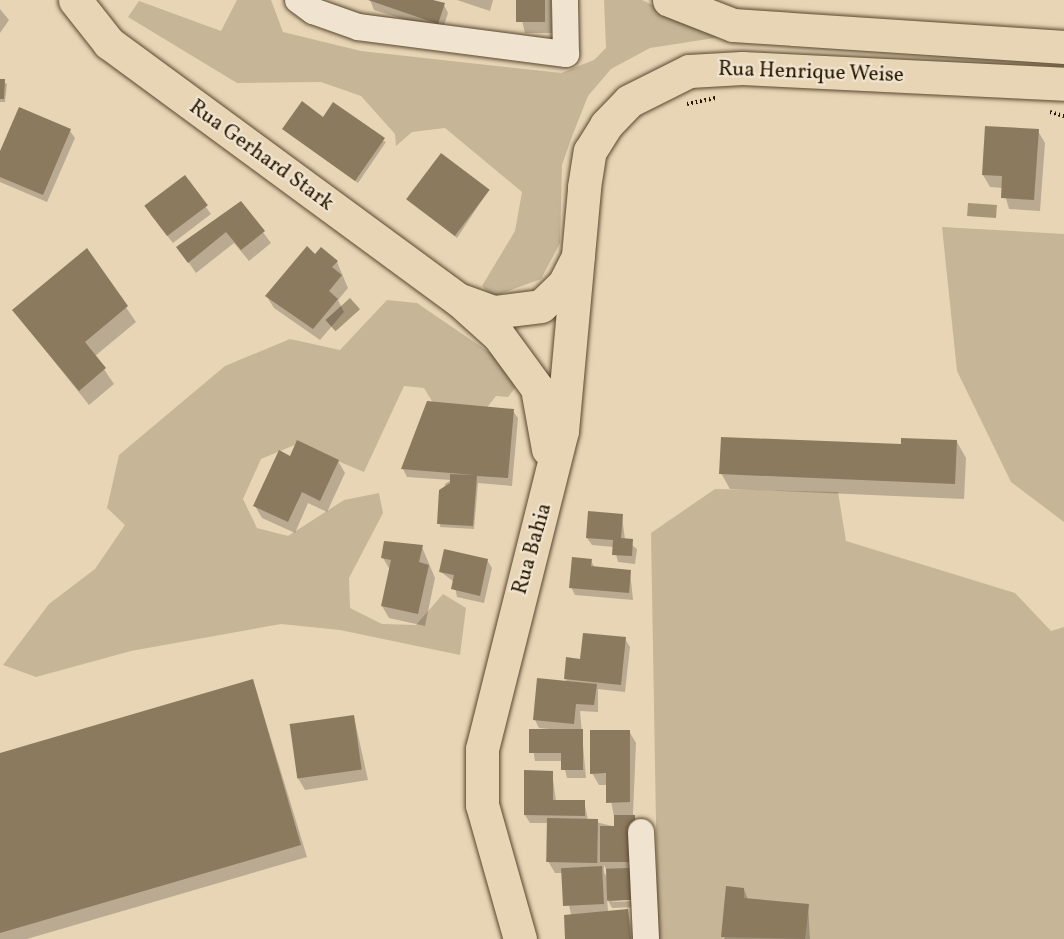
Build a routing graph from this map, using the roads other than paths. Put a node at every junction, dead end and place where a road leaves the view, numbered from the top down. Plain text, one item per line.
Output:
1 (75, 0) edge
2 (298, 0) edge
3 (565, 0) edge
4 (669, 0) edge
5 (1064, 47) edge
6 (1064, 84) edge
7 (590, 151) joint
8 (580, 253) junction
9 (458, 299) junction
10 (550, 487) junction
11 (641, 832) dead end
12 (520, 939) edge
13 (646, 939) edge

1 - 9 main road, Rua Gerhard Stark
2 - 3 street
4 - 5 main road, Rua Henrique Weise
6 - 7 main road, Rua Henrique Weise
7 - 8 main road, Rua Bahia
8 - 9 main road, Rua Gerhard Stark
8 - 10 main road, Rua Bahia
9 - 10 main road, Rua Gerhard Stark
10 - 12 main road, Rua Bahia
11 - 13 street

